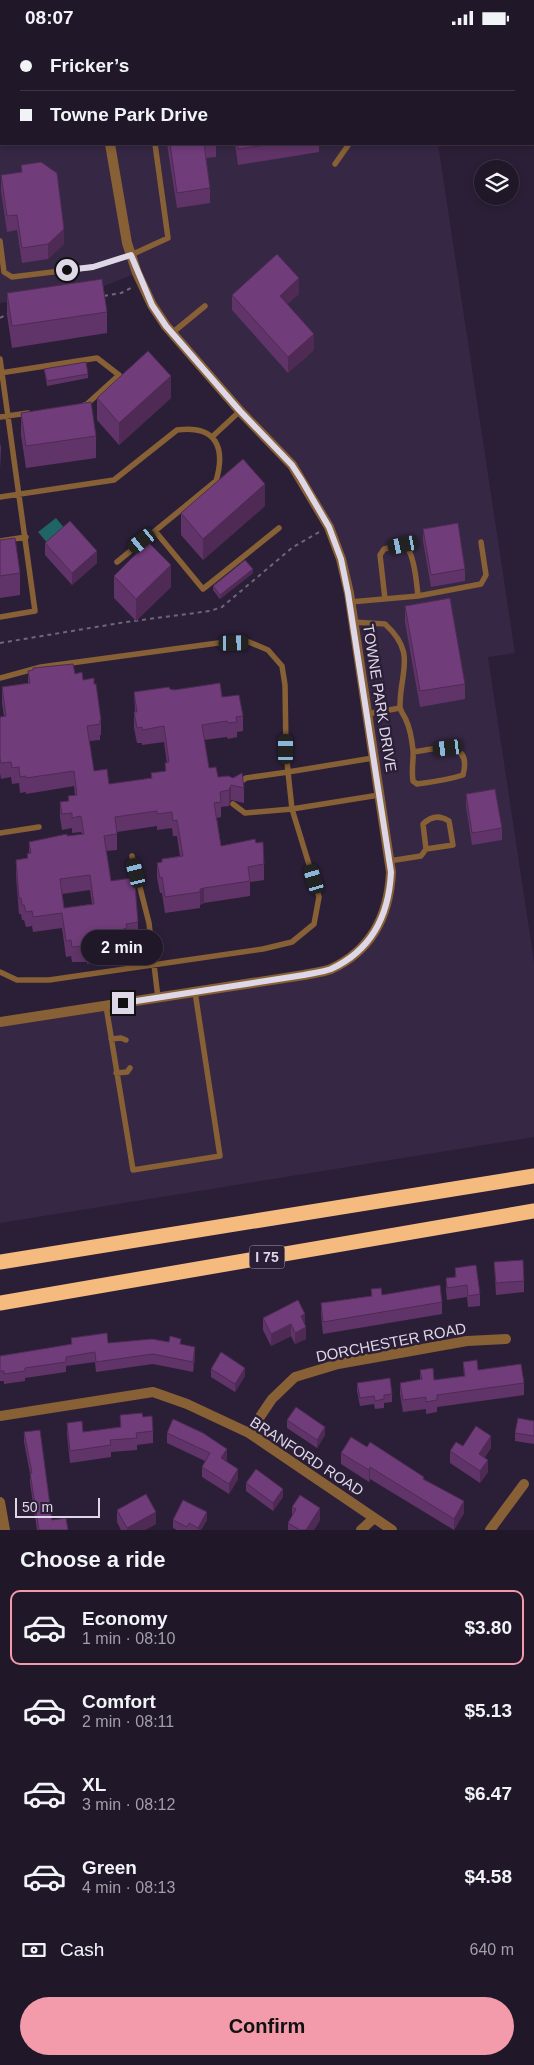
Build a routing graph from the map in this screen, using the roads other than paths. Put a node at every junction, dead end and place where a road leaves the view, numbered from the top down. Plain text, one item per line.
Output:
1 (110, 145) edge
2 (155, 145) edge
3 (348, 145) edge
4 (336, 164) dead end
5 (0, 241) edge
6 (131, 255) junction
7 (205, 306) dead end
8 (172, 333) junction
9 (0, 359) edge
10 (1, 373) edge
11 (78, 406) edge
12 (38, 411) edge
13 (240, 411) junction
14 (8, 416) junction
15 (0, 417) edge
16 (212, 437) junction
17 (20, 494) junction
18 (0, 497) edge
19 (279, 528) dead end
20 (155, 531) junction
21 (26, 537) junction
22 (0, 541) edge
23 (481, 542) dead end
24 (117, 562) dead end
25 (418, 596) junction
26 (385, 599) junction
27 (350, 602) junction
28 (0, 617) edge
29 (353, 622) junction
30 (0, 678) edge
31 (400, 708) junction
32 (367, 714) junction
33 (413, 752) junction
34 (374, 758) junction
35 (288, 772) junction
36 (232, 789) edge
37 (379, 795) junction
38 (233, 804) dead end
39 (292, 809) junction
40 (39, 827) dead end
41 (0, 833) edge
42 (426, 849) junction
43 (132, 856) dead end
44 (389, 861) junction
45 (153, 965) junction
46 (0, 972) edge
47 (195, 992) junction
48 (158, 998) junction
49 (106, 1006) junction
50 (0, 1022) edge
51 (111, 1039) junction
52 (126, 1041) dead end
53 (130, 1068) dead end
54 (116, 1073) junction
55 (534, 1175) edge
56 (534, 1211) edge
57 (0, 1262) edge
58 (0, 1303) edge
59 (506, 1339) dead end
60 (0, 1416) edge
61 (249, 1433) junction
62 (524, 1484) dead end
63 (0, 1502) edge
64 (374, 1519) junction
65 (5, 1530) edge
66 (361, 1530) edge
67 (392, 1530) edge
68 (490, 1530) edge

1 - 6 street, TOWNE PARK DRIVE
2 - 6 lane
3 - 4 lane
5 - 6 lane
6 - 8 street, TOWNE PARK DRIVE
7 - 8 lane
8 - 13 street, TOWNE PARK DRIVE
9 - 10 lane
10 - 11 lane
10 - 14 lane
12 - 14 lane
13 - 16 lane
13 - 27 street, TOWNE PARK DRIVE
14 - 15 lane
14 - 17 lane
16 - 17 lane
16 - 20 lane
17 - 18 lane
17 - 21 lane
19 - 20 lane
20 - 24 lane
21 - 22 lane
21 - 28 lane
23 - 25 lane
25 - 26 lane
25 - 26 lane
26 - 27 lane
27 - 29 street, TOWNE PARK DRIVE
29 - 31 lane
29 - 32 street, TOWNE PARK DRIVE
30 - 35 lane
31 - 32 lane
31 - 33 lane
32 - 34 street, TOWNE PARK DRIVE
33 - 33 lane
34 - 35 lane
34 - 37 street, TOWNE PARK DRIVE
35 - 36 lane
35 - 39 lane
37 - 39 lane
37 - 44 street, TOWNE PARK DRIVE
38 - 39 lane
39 - 45 lane
40 - 41 lane
42 - 42 lane
42 - 44 lane
43 - 45 lane
44 - 47 street, TOWNE PARK DRIVE
45 - 46 lane
45 - 48 lane
47 - 48 street, TOWNE PARK DRIVE
47 - 54 lane
48 - 49 street, TOWNE PARK DRIVE
49 - 50 street, TOWNE PARK DRIVE
49 - 51 lane
51 - 52 lane
51 - 54 lane
53 - 54 lane
55 - 57 highway
56 - 58 highway, I 75
59 - 61 street, DORCHESTER ROAD
60 - 61 street, BRANFORD ROAD
61 - 64 street, BRANFORD ROAD
62 - 68 street
63 - 65 street
64 - 66 street
64 - 67 street, BRANFORD ROAD

